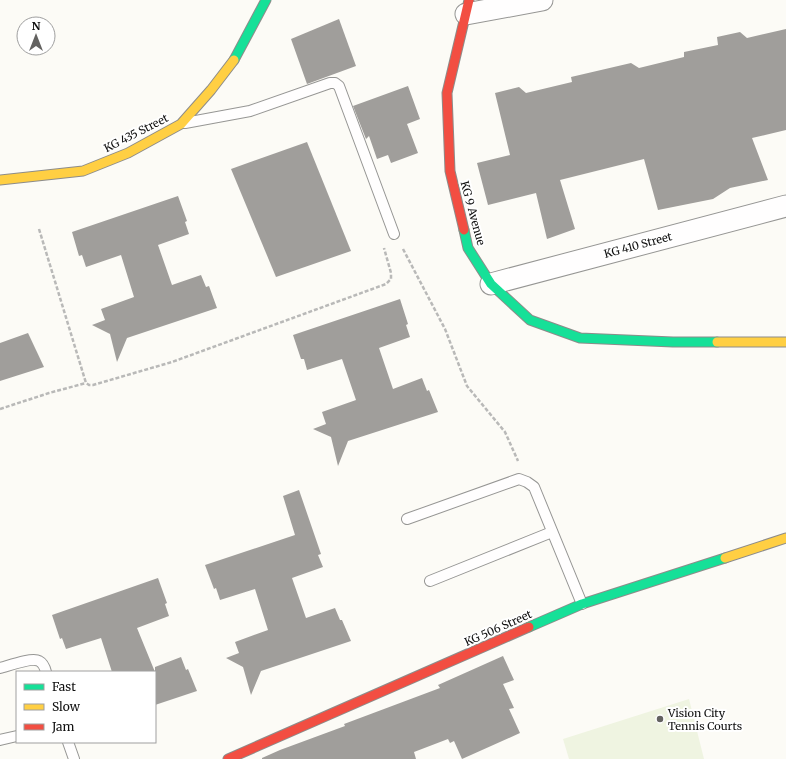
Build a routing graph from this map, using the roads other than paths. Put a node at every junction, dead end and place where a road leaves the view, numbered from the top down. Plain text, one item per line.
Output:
1 (266, 0) edge
2 (542, 0) edge
3 (468, 7) edge
4 (181, 124) junction
5 (0, 180) edge
6 (786, 206) edge
7 (396, 238) road end
8 (491, 284) junction
9 (786, 342) edge
10 (407, 519) dead end
11 (552, 532) junction
12 (786, 538) edge
13 (430, 581) dead end
14 (582, 604) junction
15 (0, 668) edge
16 (46, 671) edge
17 (16, 736) edge
18 (0, 740) edge
19 (68, 743) edge
20 (74, 759) edge
21 (228, 759) edge

1 - 4 main road, KG 435 Street
2 - 3 street
3 - 8 main road, KG 9 Avenue
4 - 5 main road, KG 435 Street
4 - 7 lane
6 - 8 street, KG 410 Street
8 - 9 main road, KG 9 Avenue
10 - 11 lane
11 - 13 lane
11 - 14 lane
12 - 14 main road, KG 506 Street
14 - 21 main road, KG 506 Street
15 - 16 lane
17 - 18 lane
19 - 20 lane

